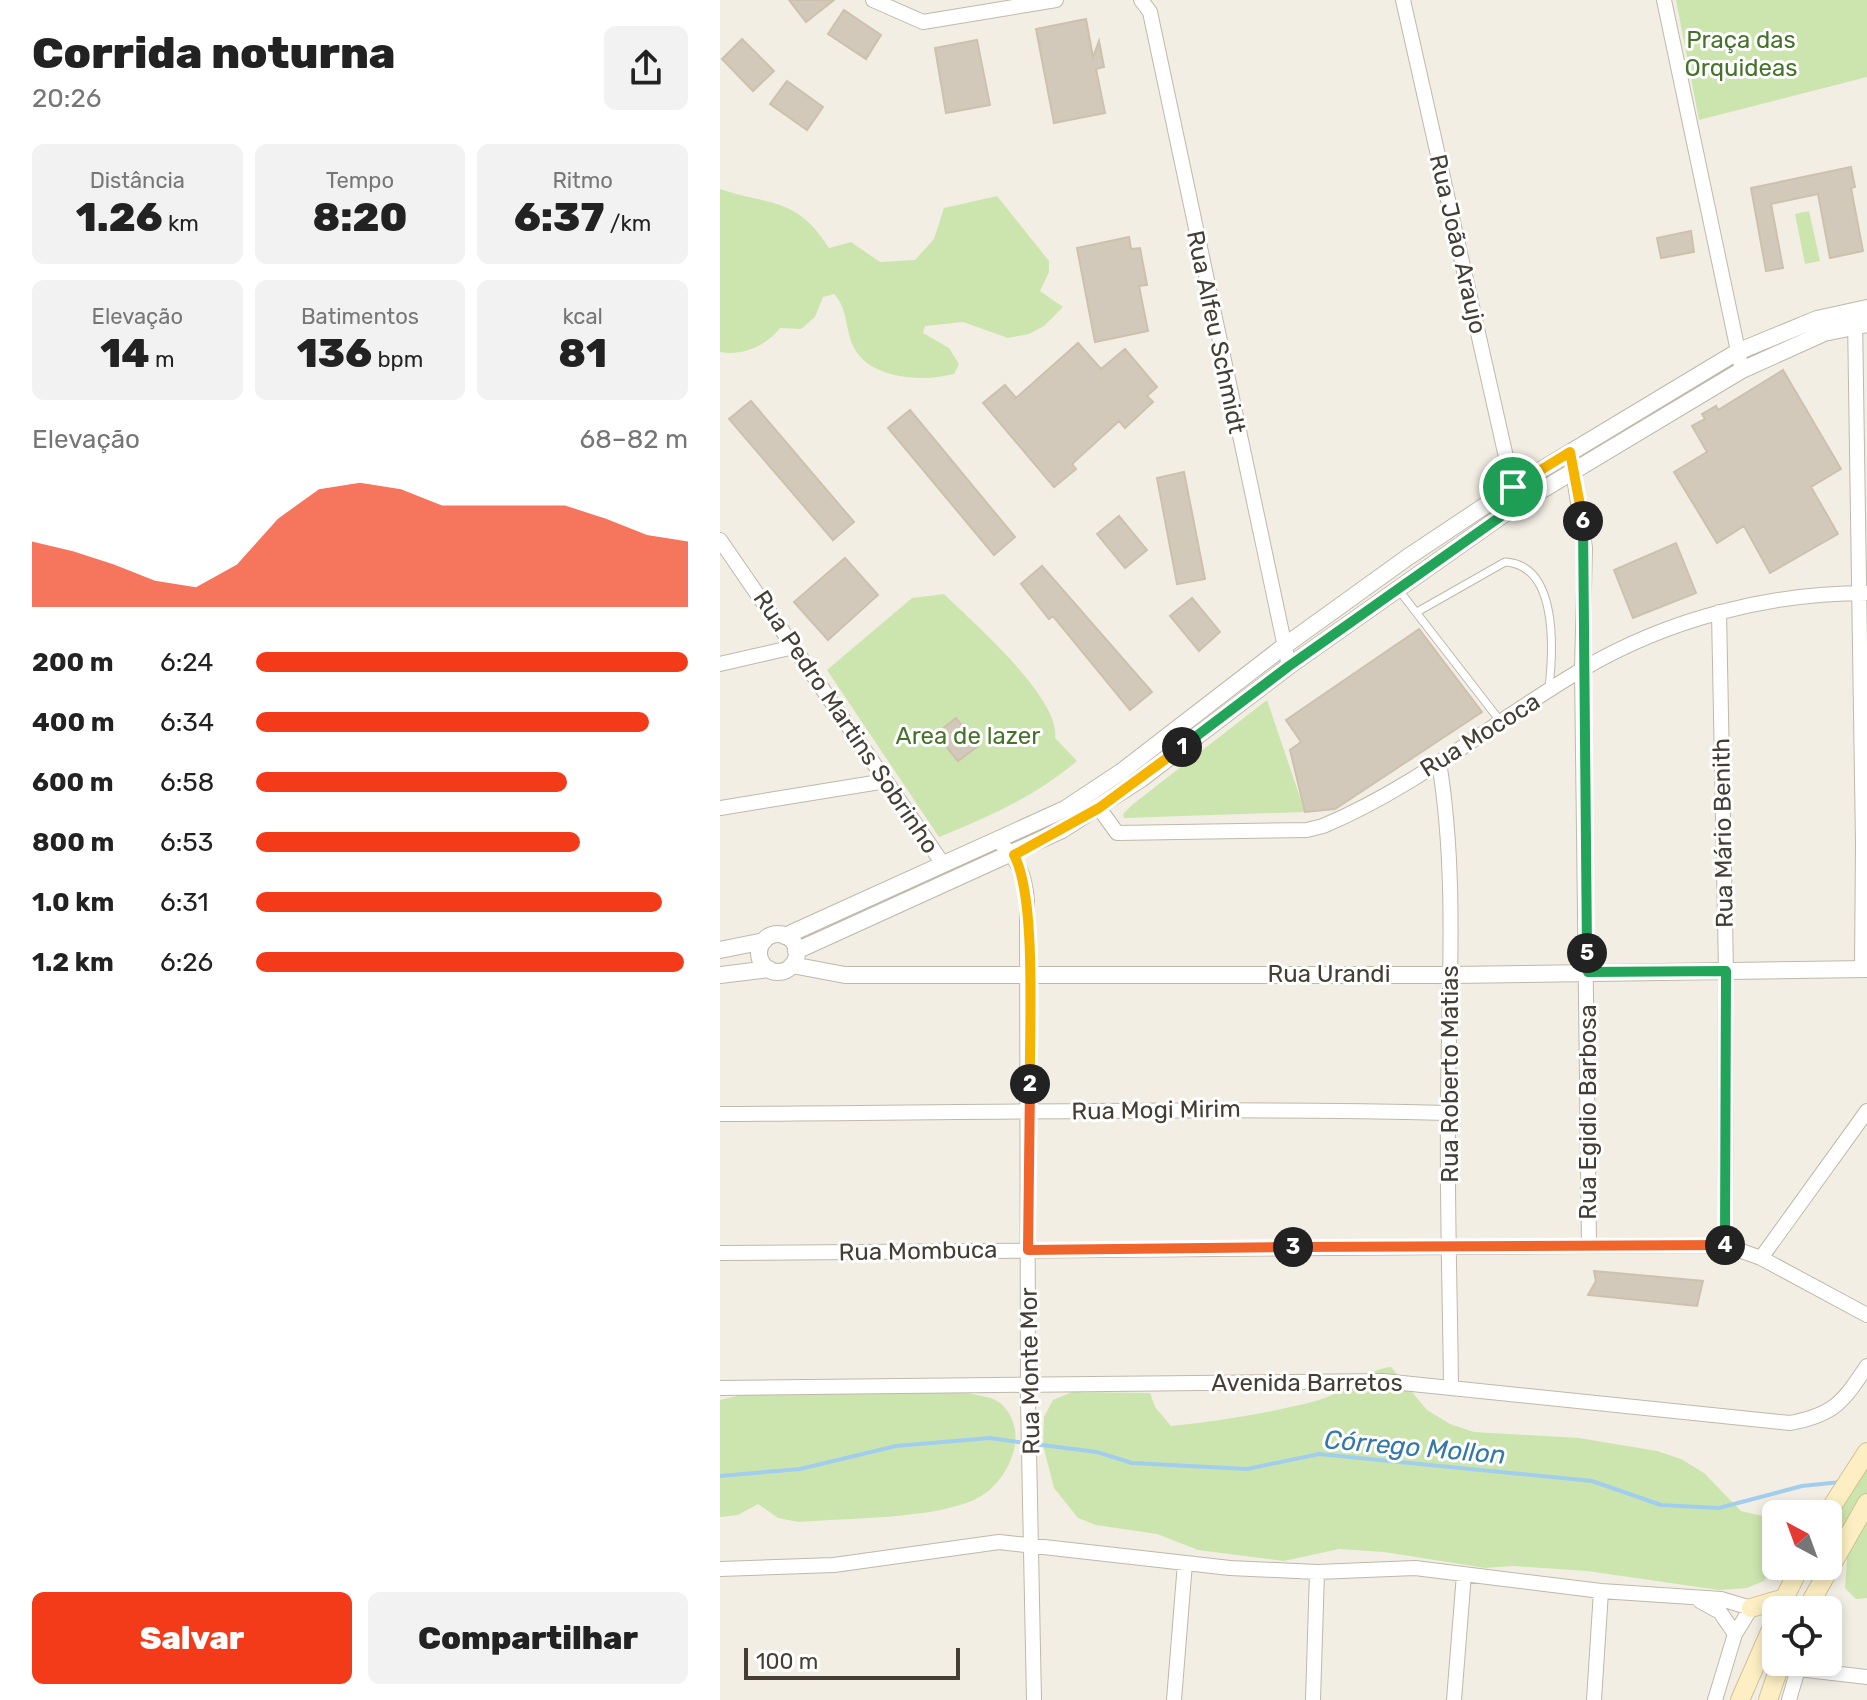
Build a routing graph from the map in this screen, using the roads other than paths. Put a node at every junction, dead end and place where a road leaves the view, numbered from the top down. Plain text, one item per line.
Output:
1 (873, 0) edge
2 (1056, 0) edge
3 (1141, 0) edge
4 (1403, 0) edge
5 (1664, 0) edge
6 (1861, 317) edge
7 (1737, 352) junction
8 (1742, 370) junction
9 (1570, 452) junction
10 (1863, 461) edge
11 (1573, 470) junction
12 (1513, 487) junction
13 (1517, 505) junction
14 (720, 540) edge
15 (1398, 589) junction
16 (1864, 593) edge
17 (1417, 612) junction
18 (1719, 612) junction
19 (794, 647) junction
20 (1283, 647) junction
21 (720, 664) edge
22 (1289, 666) junction
23 (1582, 669) junction
24 (1548, 692) junction
25 (1501, 722) junction
26 (1439, 762) junction
27 (886, 781) junction
28 (720, 808) edge
29 (1099, 808) junction
30 (998, 841) junction
31 (1865, 843) edge
32 (1014, 855) junction
33 (943, 864) junction
34 (785, 936) junction
35 (764, 941) junction
36 (720, 950) edge
37 (794, 958) junction
38 (1864, 968) edge
39 (769, 969) junction
40 (1726, 971) junction
41 (1588, 972) junction
42 (1028, 973) junction
43 (720, 975) edge
44 (1451, 975) junction
45 (1867, 1111) edge
46 (1030, 1112) junction
47 (1448, 1113) junction
48 (720, 1114) edge
49 (1450, 1245) junction
50 (1589, 1245) junction
51 (1725, 1245) junction
52 (1028, 1250) junction
53 (720, 1253) edge
54 (1761, 1258) junction
55 (1867, 1315) edge
56 (1867, 1366) edge
57 (1030, 1384) junction
58 (1451, 1386) junction
59 (720, 1388) edge
60 (1867, 1452) edge
61 (1836, 1500) edge
62 (1867, 1503) edge
63 (1034, 1546) junction
64 (1185, 1563) junction
65 (720, 1569) edge
66 (1317, 1572) junction
67 (1464, 1574) junction
68 (1601, 1591) junction
69 (1813, 1596) edge
70 (1692, 1597) junction
71 (1762, 1607) edge
72 (1751, 1608) junction
73 (1735, 1634) junction
74 (1762, 1650) edge
75 (1842, 1673) edge
76 (1783, 1676) edge
77 (1790, 1676) edge
78 (1867, 1677) edge
79 (1034, 1700) edge
80 (1174, 1700) edge
81 (1313, 1700) edge
82 (1454, 1700) edge
83 (1594, 1700) edge
84 (1715, 1700) edge
85 (1740, 1700) edge
86 (1768, 1700) edge
87 (1789, 1700) edge

1 - 2 street
3 - 20 street, Rua Alfeu Schmidt
4 - 12 street, Rua João Araujo
5 - 7 street
6 - 7 street
6 - 8 street
6 - 10 street
7 - 8 street
7 - 9 street
8 - 11 street
9 - 11 street, Rua Egidio Barbosa
9 - 12 street
10 - 16 street
11 - 13 street
11 - 23 street, Rua Egidio Barbosa
12 - 13 street, Rua João Araujo
12 - 20 street
13 - 15 street
14 - 19 street, Rua Pedro Martins Sobrinho
15 - 17 lane
15 - 22 street
16 - 18 street, Rua Mococa
16 - 31 street
17 - 24 lane
17 - 25 lane
18 - 23 street, Rua Mococa
18 - 40 street, Rua Mário Benith
19 - 21 street
19 - 27 street, Rua Pedro Martins Sobrinho
20 - 22 street, Rua Alfeu Schmidt
20 - 30 street
22 - 29 street
23 - 24 street, Rua Mococa
23 - 41 street, Rua Egidio Barbosa
24 - 25 street, Rua Mococa
25 - 26 street, Rua Mococa
26 - 29 street, Rua Mococa
26 - 44 street, Rua Roberto Matias
27 - 28 street
27 - 33 street, Rua Pedro Martins Sobrinho
29 - 32 street
30 - 32 street
30 - 33 street
31 - 38 street
32 - 37 street
32 - 42 street, Rua Monte Mor
33 - 34 street
34 - 35 street
34 - 37 street
35 - 36 street
35 - 39 street
37 - 39 street
37 - 42 street, Rua Urandi
38 - 40 street, Rua Urandi
39 - 43 street
40 - 41 street, Rua Urandi
40 - 51 street, Rua Mário Benith
41 - 44 street, Rua Urandi
41 - 50 street, Rua Egidio Barbosa
42 - 44 street, Rua Urandi
42 - 46 street, Rua Monte Mor
44 - 47 street, Rua Roberto Matias
45 - 54 street
46 - 47 street, Rua Mogi Mirim
46 - 48 street, Rua Mogi Mirim
46 - 52 street, Rua Monte Mor
47 - 49 street, Rua Roberto Matias
49 - 50 street, Rua Mombuca
49 - 52 street, Rua Mombuca
49 - 58 street, Rua Roberto Matias
50 - 51 street, Rua Mombuca
51 - 54 street, Rua Mombuca
52 - 53 street, Rua Mombuca
52 - 57 street, Rua Monte Mor
54 - 55 street, Rua Mombuca
56 - 58 street, Avenida Barretos
57 - 58 street, Avenida Barretos
57 - 59 street, Avenida Barretos
57 - 63 street, Rua Monte Mor
60 - 61 main road
62 - 69 main road
63 - 64 street
63 - 65 street
63 - 79 street, Rua Monte Mor
64 - 66 street
64 - 80 street
66 - 67 street
66 - 81 street
67 - 68 street
67 - 82 street
68 - 70 street
68 - 83 street
70 - 72 street
70 - 73 street
71 - 72 main road
72 - 73 street
73 - 84 street
74 - 85 main road
75 - 78 street
76 - 86 main road
77 - 87 street

